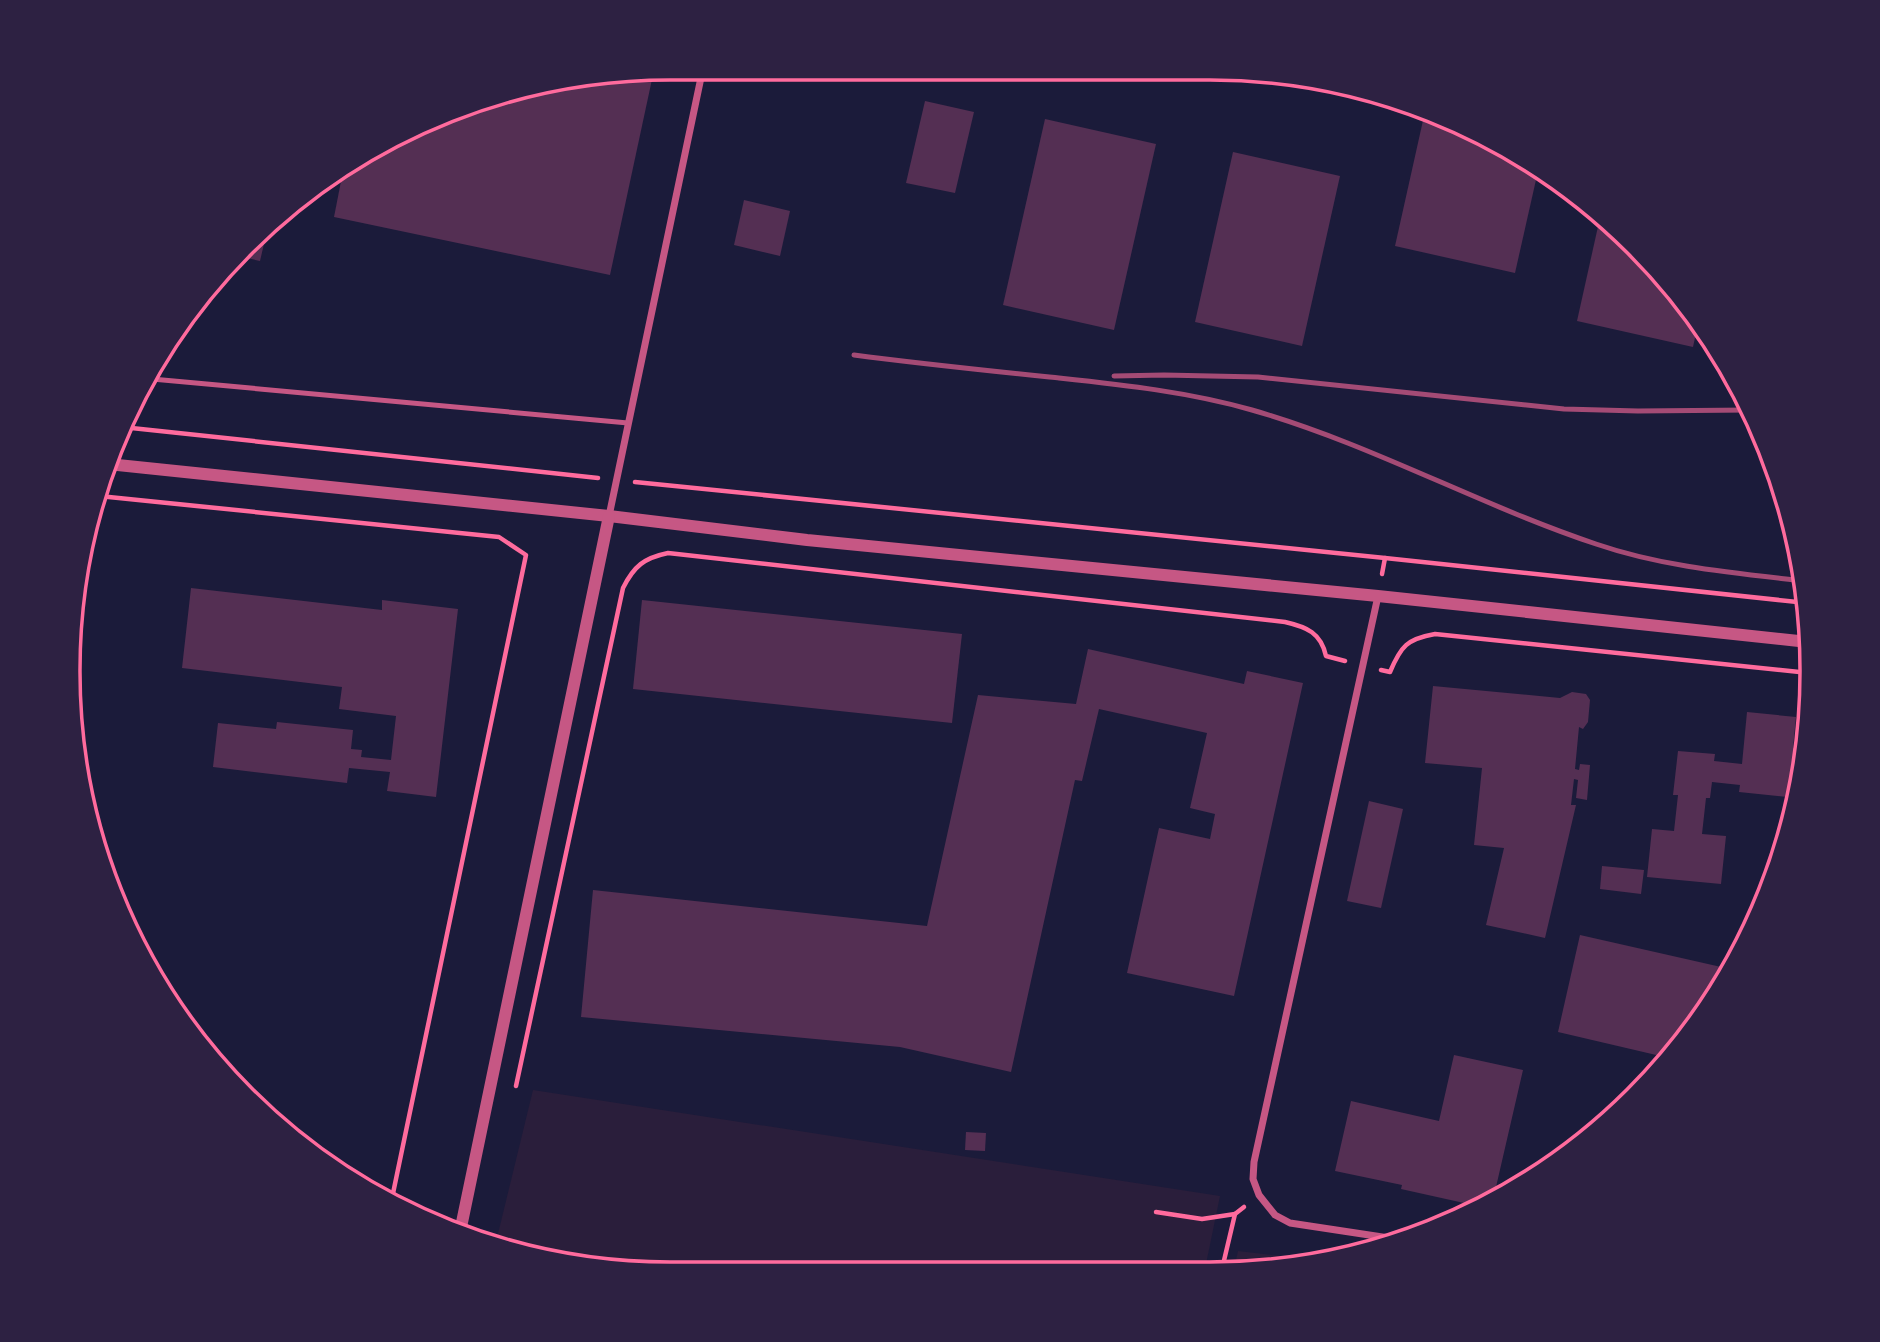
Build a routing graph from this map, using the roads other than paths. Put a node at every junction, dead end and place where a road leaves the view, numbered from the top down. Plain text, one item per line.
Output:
1 (700, 80) edge
2 (158, 380) edge
3 (628, 423) junction
4 (118, 465) edge
5 (609, 516) junction
6 (1378, 596) junction
7 (1798, 641) edge
8 (462, 1223) edge
9 (1377, 1236) edge

1 - 3 street
2 - 3 lane
3 - 5 street
4 - 5 street
5 - 6 street
5 - 8 street
6 - 7 street
6 - 9 street

